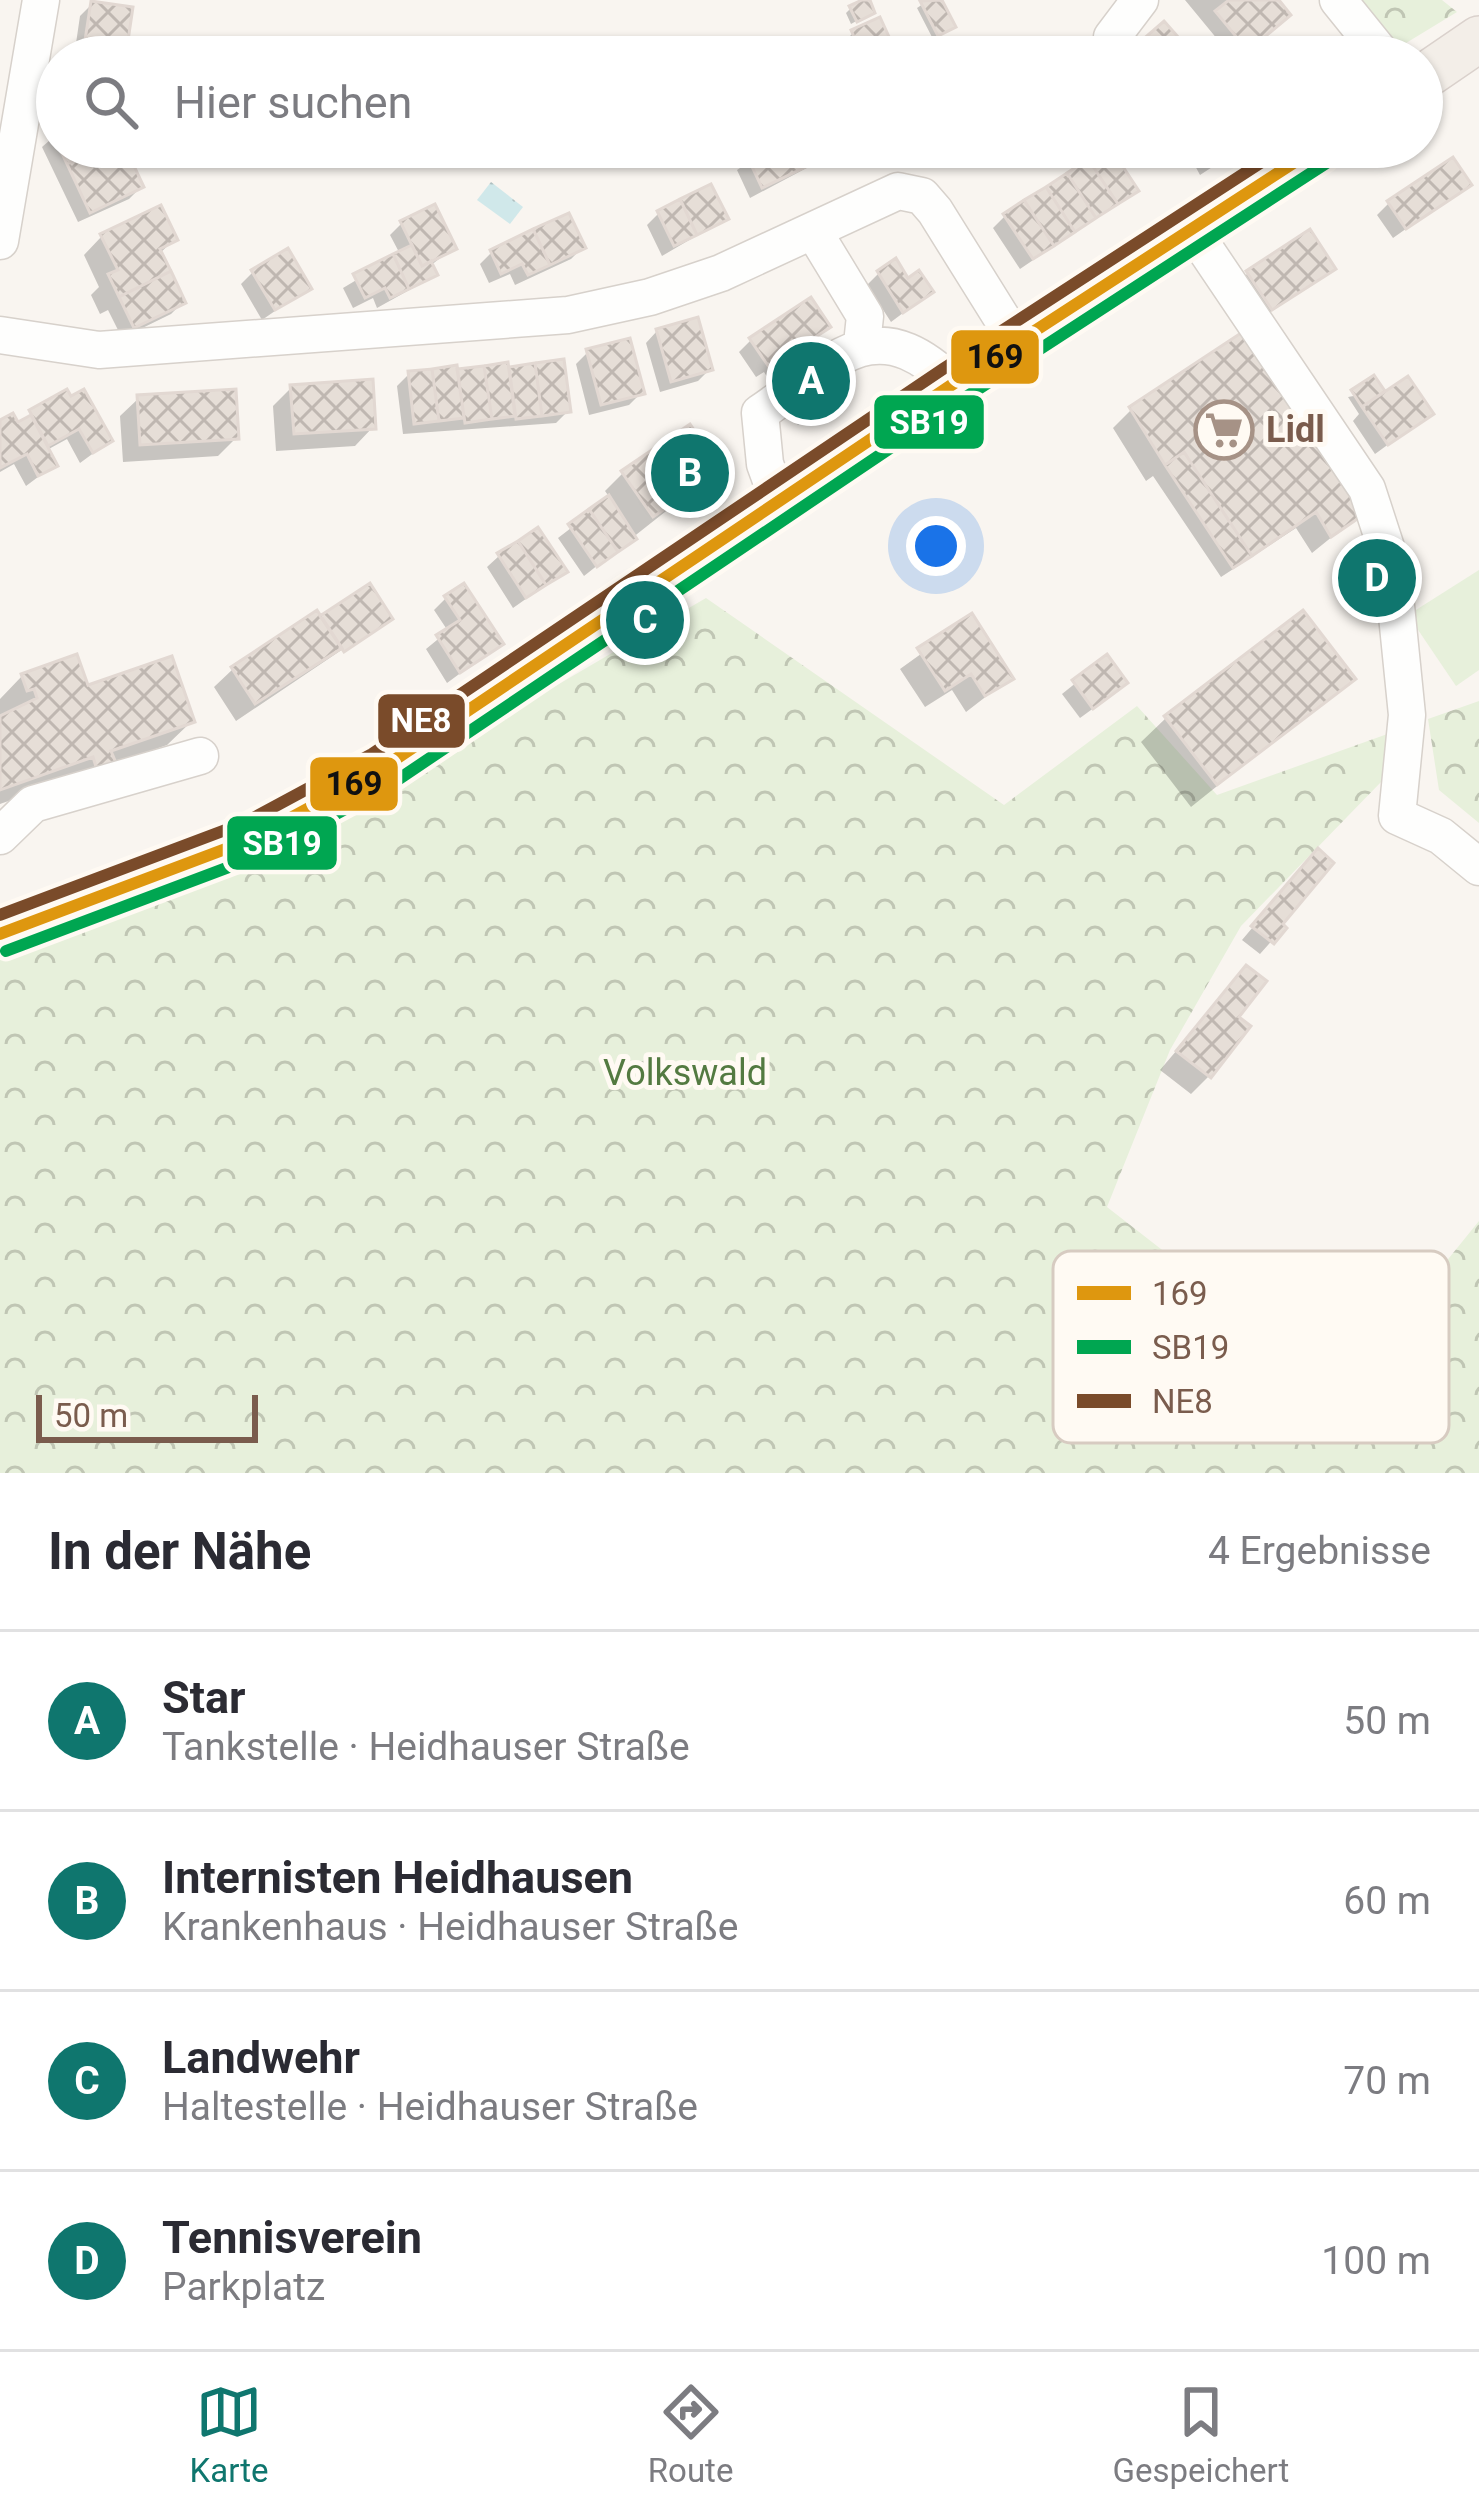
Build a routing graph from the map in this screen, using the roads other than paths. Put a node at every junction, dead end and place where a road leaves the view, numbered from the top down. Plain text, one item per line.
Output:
1 (41, 0) edge
2 (1140, 0) edge
3 (1338, 0) edge
4 (1113, 36) edge
5 (1367, 36) edge
6 (1473, 57) edge
7 (1443, 69) edge
8 (1286, 168) edge
9 (1192, 231) junction
10 (814, 232) junction
11 (0, 241) edge
12 (0, 335) edge
13 (862, 344) junction
14 (1018, 344) junction
15 (953, 384) junction
16 (780, 505) junction
17 (200, 756) dead end
18 (0, 836) edge
19 (1479, 867) edge
20 (0, 934) edge

1 - 11 street
2 - 4 street
3 - 5 street
6 - 7 main road
8 - 9 main road
9 - 14 main road
9 - 19 street
10 - 12 street
10 - 13 street
10 - 14 street
13 - 15 street
13 - 16 street
14 - 15 main road
15 - 16 main road
16 - 20 main road
17 - 18 street

